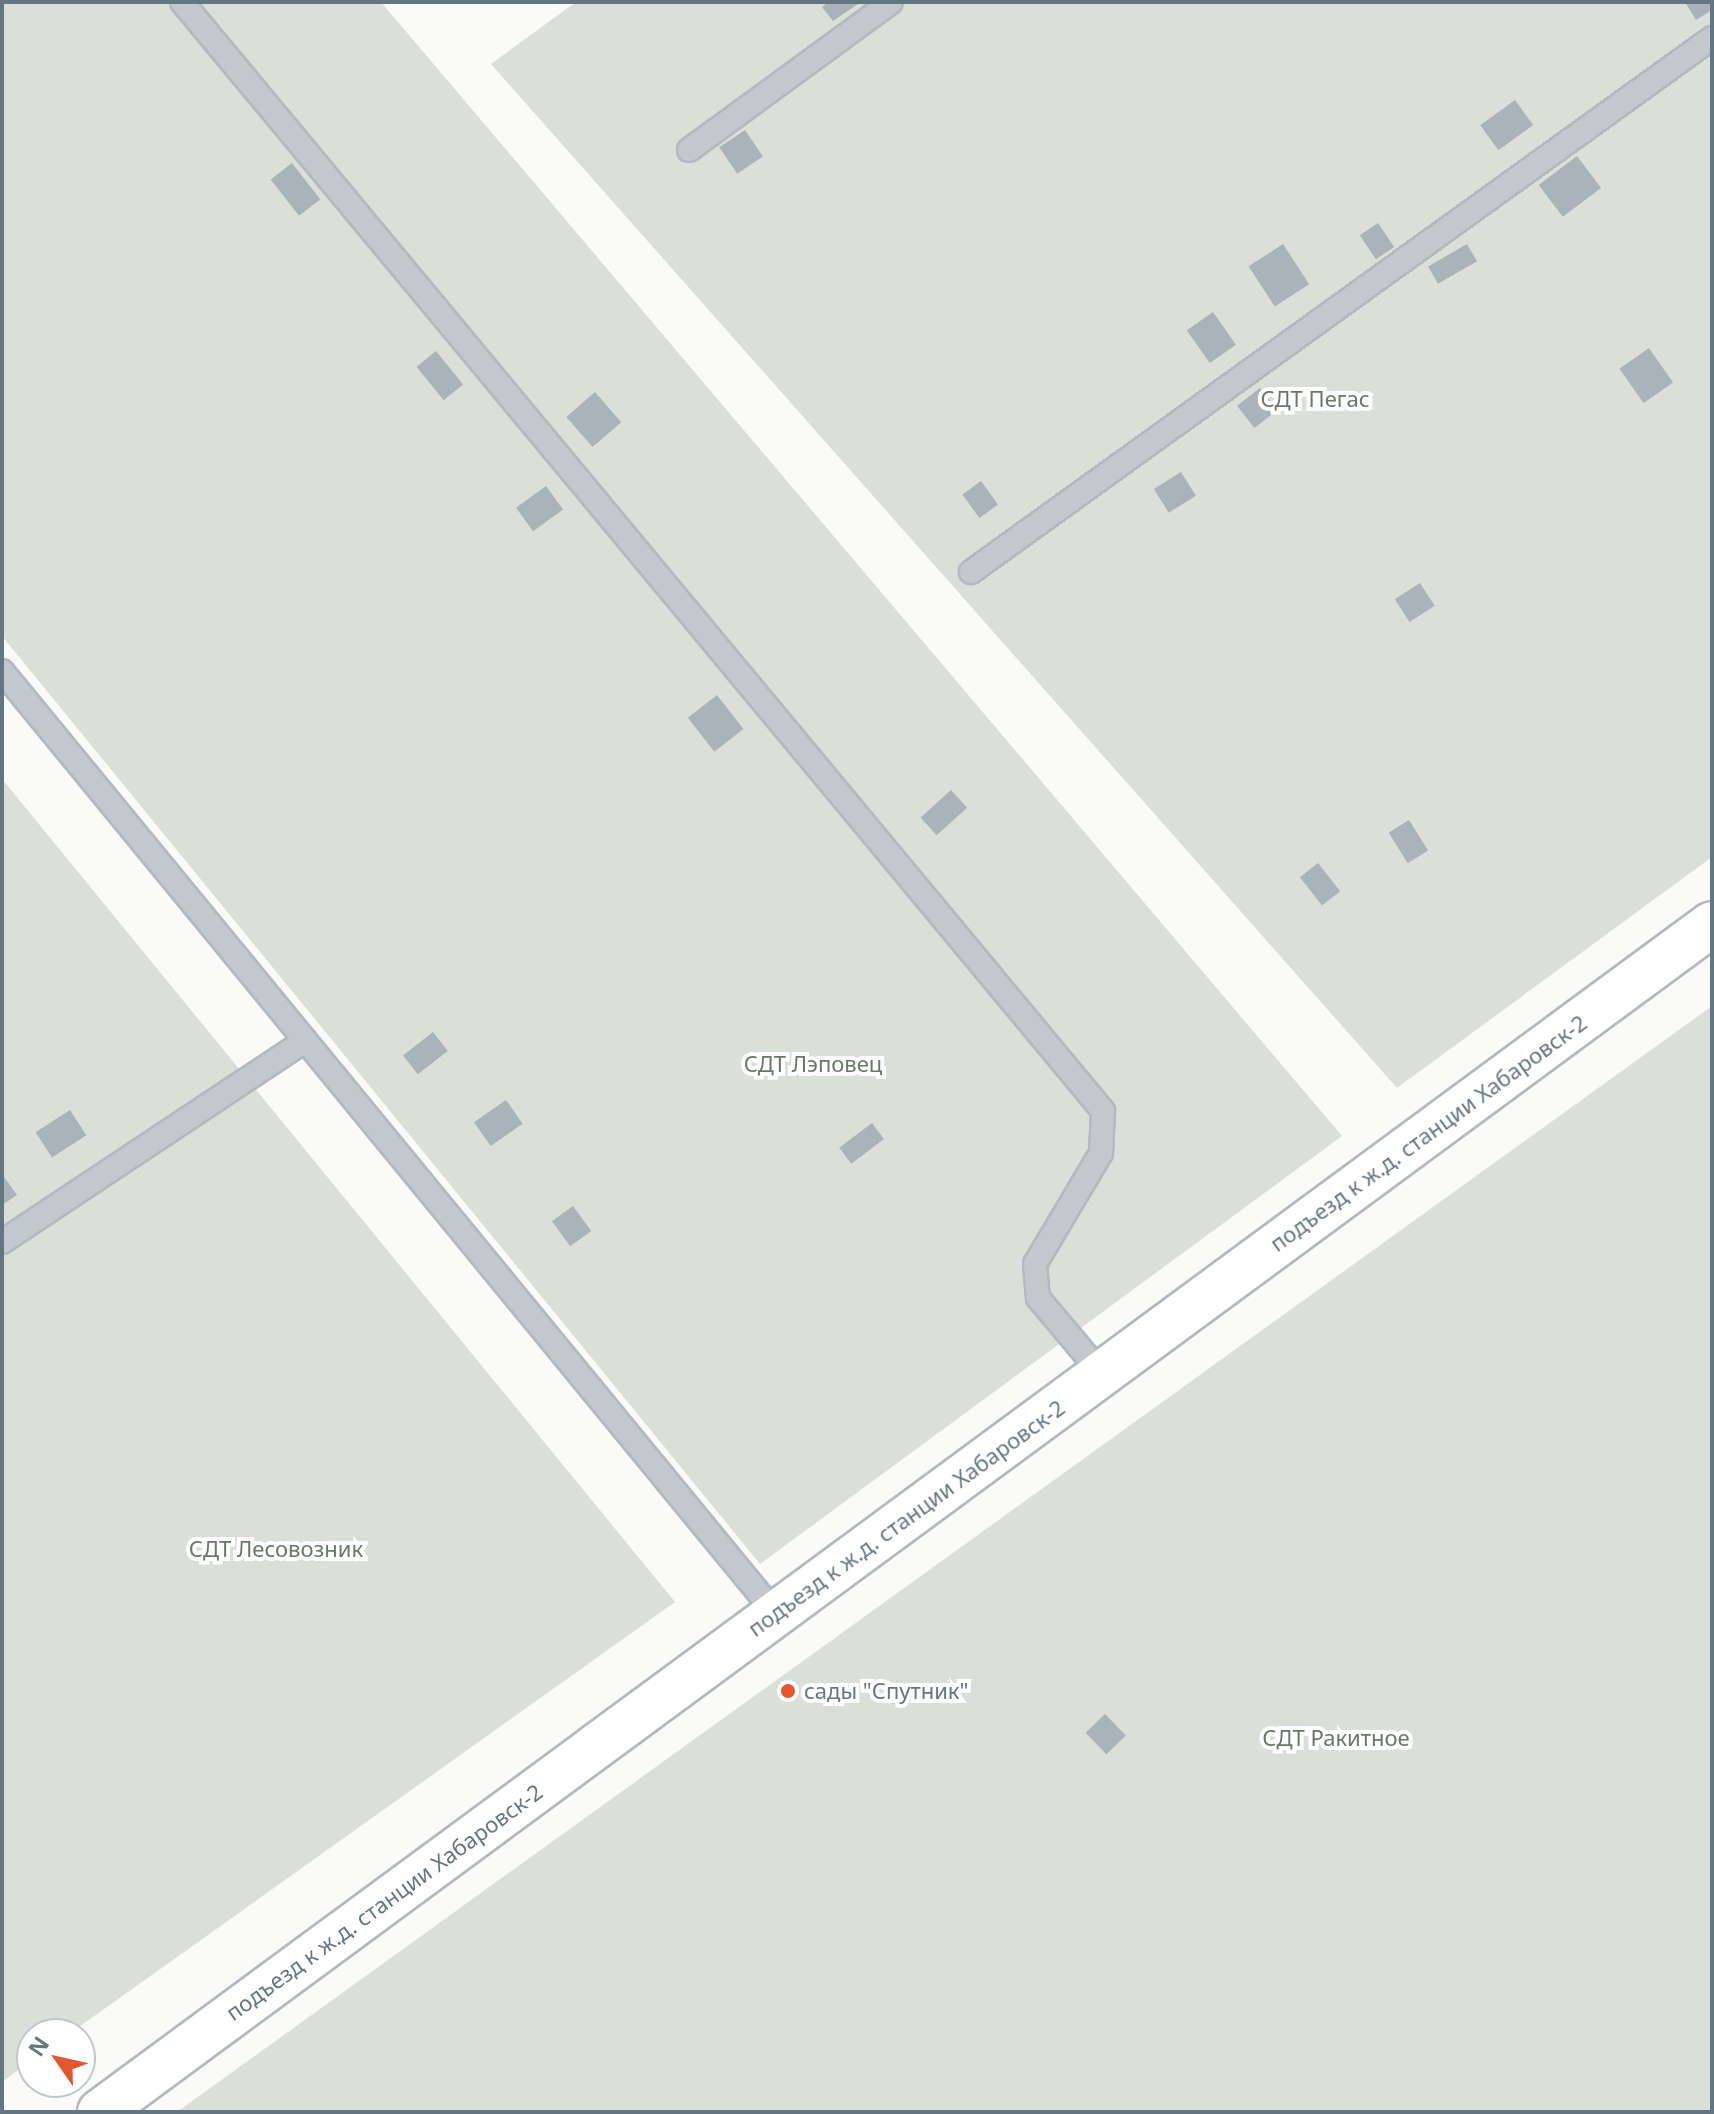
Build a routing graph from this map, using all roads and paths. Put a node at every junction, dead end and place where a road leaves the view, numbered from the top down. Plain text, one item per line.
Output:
1 (182, 2) edge
2 (891, 2) edge
3 (1712, 38) edge
4 (689, 150) dead end
5 (971, 572) dead end
6 (2, 671) edge
7 (1712, 924) edge
8 (305, 1041) junction
9 (2, 1242) edge
10 (1102, 1374) junction
11 (776, 1614) junction
12 (100, 2112) edge

1 - 10 lane
2 - 4 lane
3 - 5 lane
6 - 8 lane
7 - 10 street, подъезд к ж.д. станции Хабаровск-2
8 - 9 lane
8 - 11 lane
10 - 11 street, подъезд к ж.д. станции Хабаровск-2
11 - 12 street, подъезд к ж.д. станции Хабаровск-2

